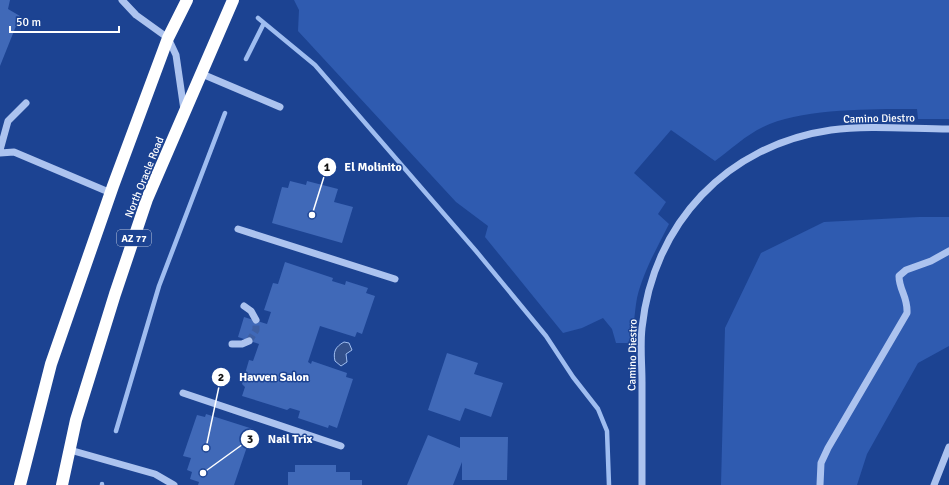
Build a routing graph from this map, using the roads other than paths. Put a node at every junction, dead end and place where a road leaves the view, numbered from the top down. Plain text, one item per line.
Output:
1 (122, 0) edge
2 (187, 0) edge
3 (233, 0) edge
4 (168, 38) junction
5 (202, 74) junction
6 (26, 103) dead end
7 (280, 107) dead end
8 (184, 114) junction
9 (949, 129) edge
10 (0, 152) edge
11 (110, 193) junction
12 (238, 229) dead end
13 (949, 251) edge
14 (395, 279) dead end
15 (244, 306) dead end
16 (256, 320) dead end
17 (249, 341) dead end
18 (232, 344) dead end
19 (183, 393) dead end
20 (341, 446) dead end
21 (949, 447) edge
22 (70, 450) junction
23 (20, 485) edge
24 (62, 485) edge
25 (174, 485) edge
26 (642, 485) edge
27 (820, 485) edge
28 (934, 485) edge

1 - 4 street
2 - 4 highway
3 - 5 highway, North Oracle Road / AZ 77
4 - 8 street
4 - 11 highway
5 - 7 street
5 - 8 highway, North Oracle Road / AZ 77
6 - 10 street
8 - 22 highway, North Oracle Road / AZ 77
9 - 26 street, Camino Diestro
10 - 11 street
11 - 23 highway
12 - 14 street
13 - 27 street
15 - 16 street
17 - 18 street
19 - 20 street
21 - 28 street
22 - 24 highway, North Oracle Road / AZ 77
22 - 25 street

